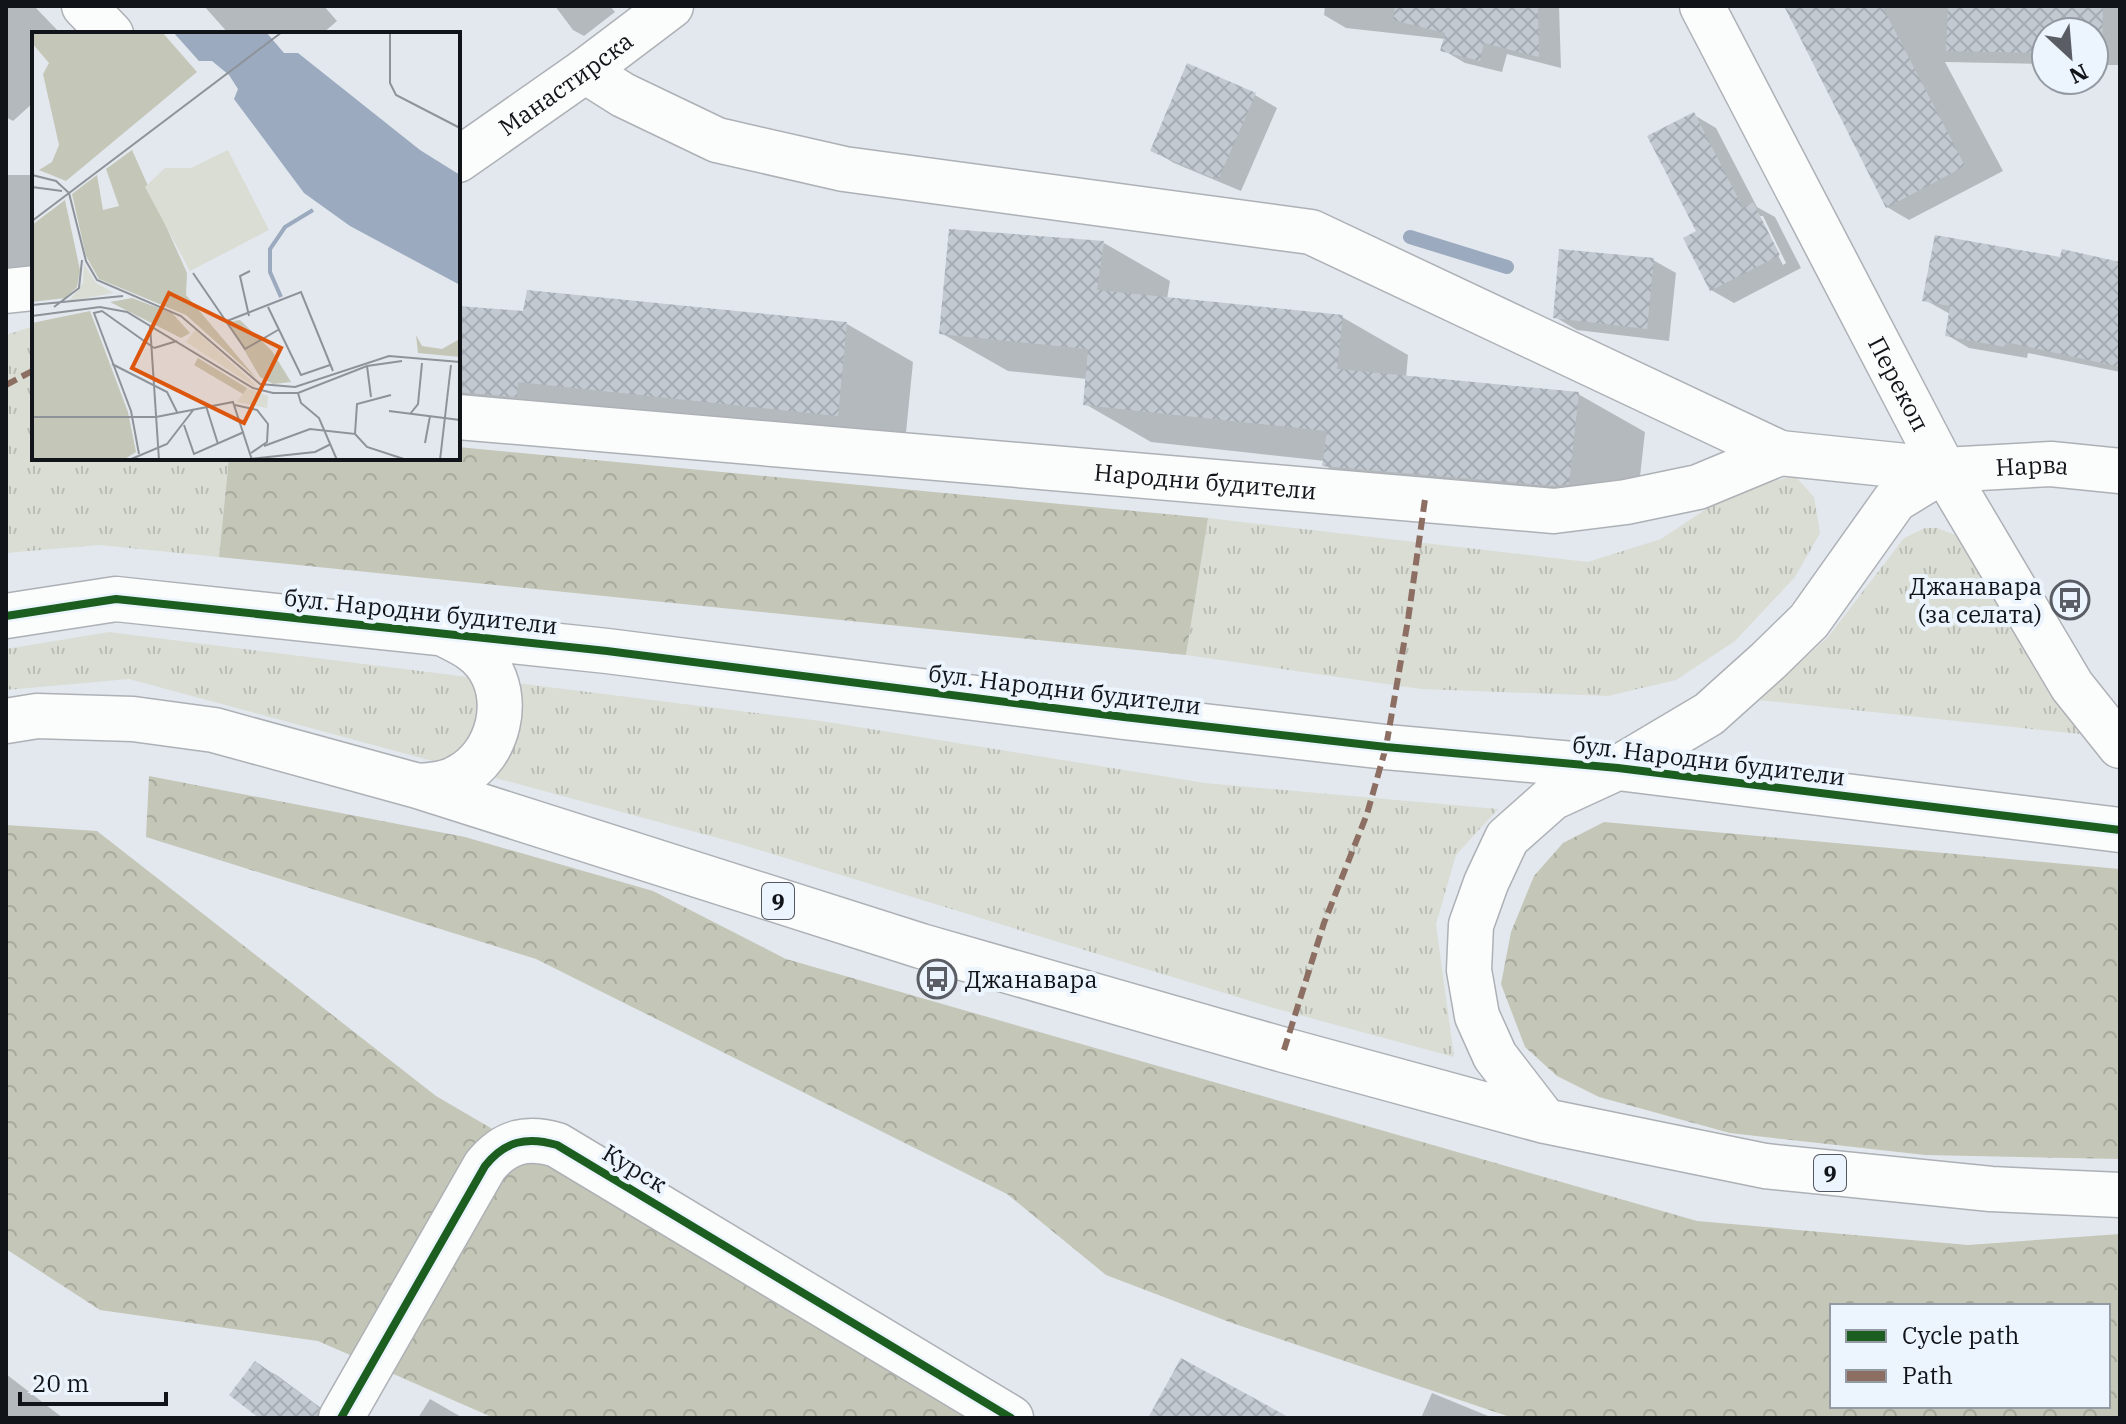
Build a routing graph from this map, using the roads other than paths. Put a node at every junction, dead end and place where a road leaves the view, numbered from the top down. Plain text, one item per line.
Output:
1 (84, 6) edge
2 (671, 6) edge
3 (1702, 6) edge
4 (109, 32) edge
5 (585, 71) junction
6 (460, 159) edge
7 (32, 288) edge
8 (6, 291) edge
9 (460, 417) edge
10 (1780, 453) junction
11 (1944, 470) junction
12 (2120, 471) edge
13 (6, 616) edge
14 (443, 634) junction
15 (6, 721) edge
16 (2120, 746) edge
17 (1618, 768) junction
18 (418, 786) junction
19 (2120, 830) edge
20 (1545, 1121) junction
21 (2120, 1195) edge
22 (341, 1418) edge
23 (1011, 1418) edge

1 - 4 main road
2 - 5 main road, Манастирска
3 - 11 main road, Перекоп
5 - 6 main road, Манастирска
5 - 10 main road
7 - 8 main road
9 - 10 main road, Народни будители
10 - 11 main road, Народни будители
11 - 12 main road, Нарва
11 - 16 main road, Перекоп
11 - 17 main road
13 - 14 main road, бул. Народни будители
14 - 17 main road, бул. Народни будители
14 - 18 main road
15 - 18 main road, 9
17 - 19 main road, бул. Народни будители
17 - 20 main road
18 - 20 main road, 9
20 - 21 main road, 9
22 - 23 main road, Курск

